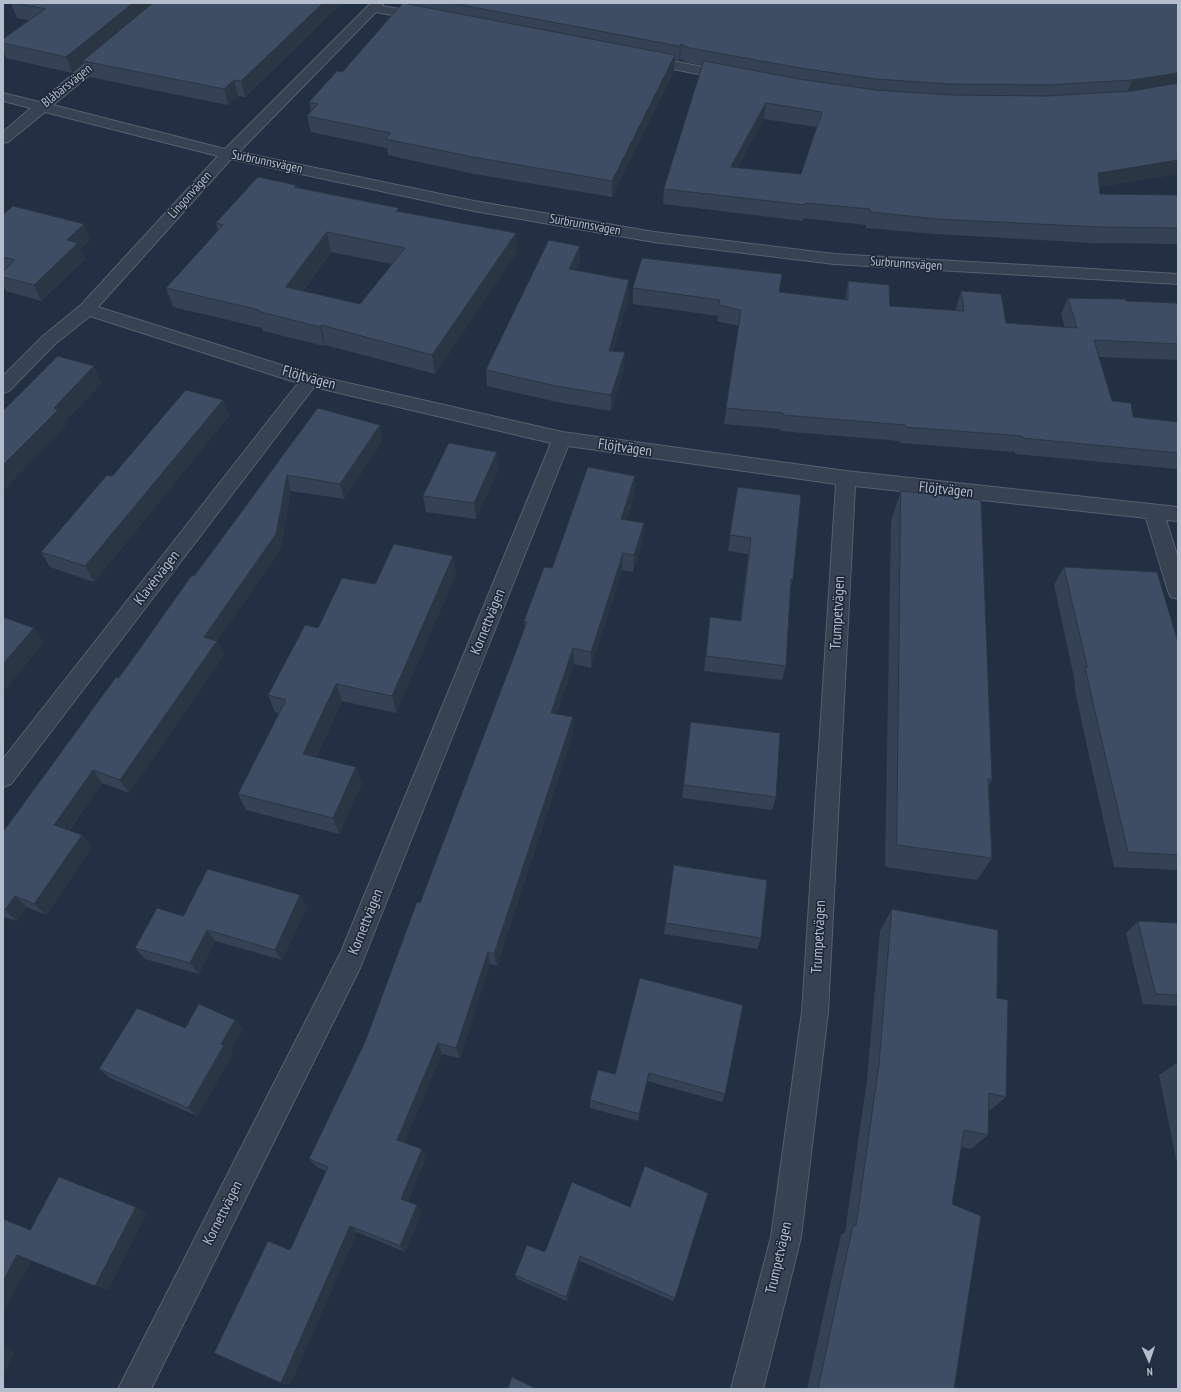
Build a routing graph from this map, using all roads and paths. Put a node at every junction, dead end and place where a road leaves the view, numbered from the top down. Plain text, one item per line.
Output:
1 (375, 5) edge
2 (436, 20) edge
3 (120, 43) edge
4 (632, 57) edge
5 (742, 78) edge
6 (3, 97) edge
7 (42, 107) junction
8 (3, 139) edge
9 (228, 154) junction
10 (1178, 279) edge
11 (87, 309) junction
12 (310, 380) junction
13 (3, 387) edge
14 (562, 439) junction
15 (846, 478) junction
16 (1154, 512) junction
17 (1178, 514) edge
18 (1178, 591) edge
19 (3, 777) edge
20 (134, 1389) edge
21 (747, 1389) edge

1 - 2 street
1 - 9 street, Lingonvägen
3 - 7 street, Blåbärsvägen
4 - 5 street
6 - 7 street, Surbrunnsvägen
7 - 8 street, Blåbärsvägen
7 - 9 street, Surbrunnsvägen
9 - 10 street, Surbrunnsvägen
9 - 11 street, Lingonvägen
11 - 12 street, Flöjtvägen
11 - 13 street, Lingonvägen
12 - 14 street, Flöjtvägen
12 - 19 street, Klavérvägen
14 - 15 street, Flöjtvägen
14 - 20 street, Kornettvägen
15 - 16 street, Flöjtvägen
15 - 21 street, Trumpetvägen
16 - 17 street, Flöjtvägen
16 - 18 street

